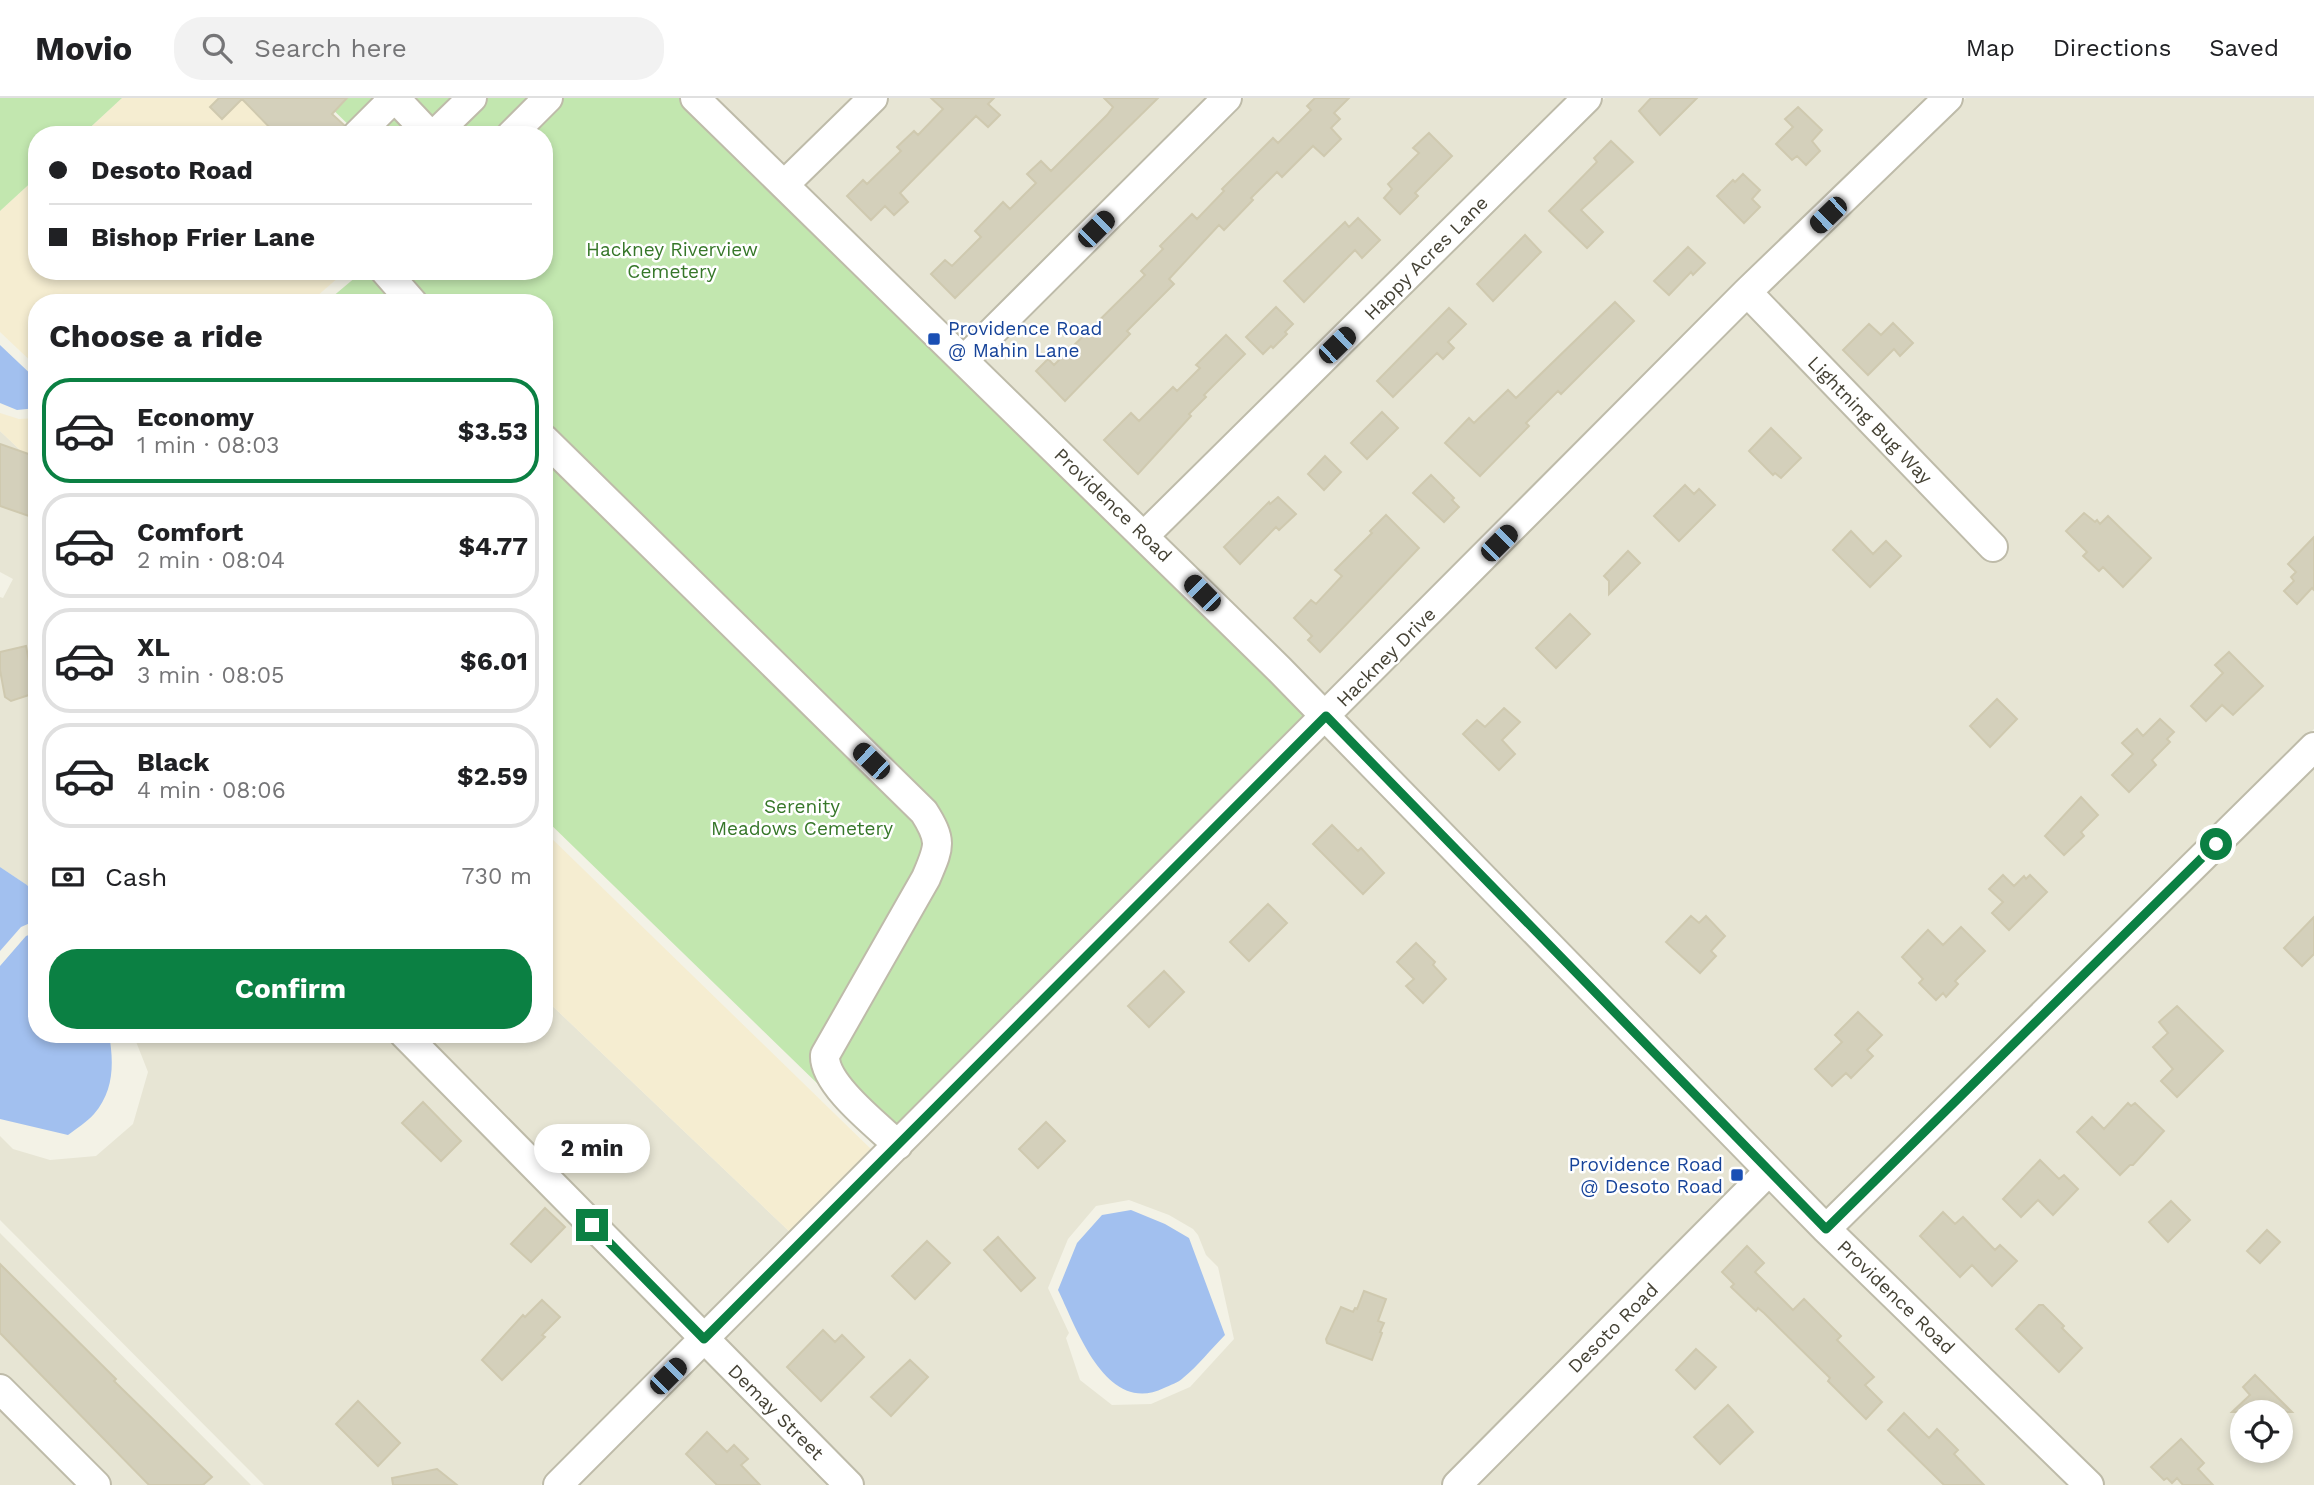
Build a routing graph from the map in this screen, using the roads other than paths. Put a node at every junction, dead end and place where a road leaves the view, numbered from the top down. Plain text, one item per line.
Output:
1 (395, 98) edge
2 (472, 98) edge
3 (548, 98) edge
4 (695, 98) edge
5 (873, 98) edge
6 (1227, 98) edge
7 (1587, 98) edge
8 (1948, 98) edge
9 (366, 126) edge
10 (423, 126) edge
11 (442, 126) edge
12 (520, 126) edge
13 (784, 185) junction
14 (393, 280) edge
15 (1747, 292) junction
16 (405, 294) edge
17 (964, 360) junction
18 (553, 448) edge
19 (1144, 535) junction
20 (1993, 547) dead end
21 (1326, 716) junction
22 (2314, 747) edge
23 (413, 1043) edge
24 (898, 1145) junction
25 (1769, 1171) junction
26 (1826, 1229) junction
27 (704, 1339) junction
28 (0, 1389) edge
29 (86, 1483) edge
30 (558, 1485) edge
31 (849, 1485) edge
32 (1457, 1485) edge
33 (2089, 1485) edge

1 - 9 street
1 - 10 street
2 - 11 street
3 - 12 street
4 - 13 street, Providence Road
5 - 13 street
6 - 17 street
7 - 19 street, Happy Acres Lane
8 - 15 street, Hackney Drive
13 - 17 street, Providence Road
14 - 16 street
15 - 20 street, Lightning Bug Way
15 - 21 street, Hackney Drive
17 - 19 street, Providence Road
18 - 24 street
19 - 21 street, Providence Road
21 - 24 street, Hackney Drive
21 - 25 street, Providence Road
22 - 26 street
23 - 27 street, Demay Street
24 - 27 street, Hackney Drive
25 - 26 street, Providence Road
25 - 32 street, Desoto Road
26 - 33 street, Providence Road
27 - 30 street, Hackney Drive
27 - 31 street, Demay Street
28 - 29 street

